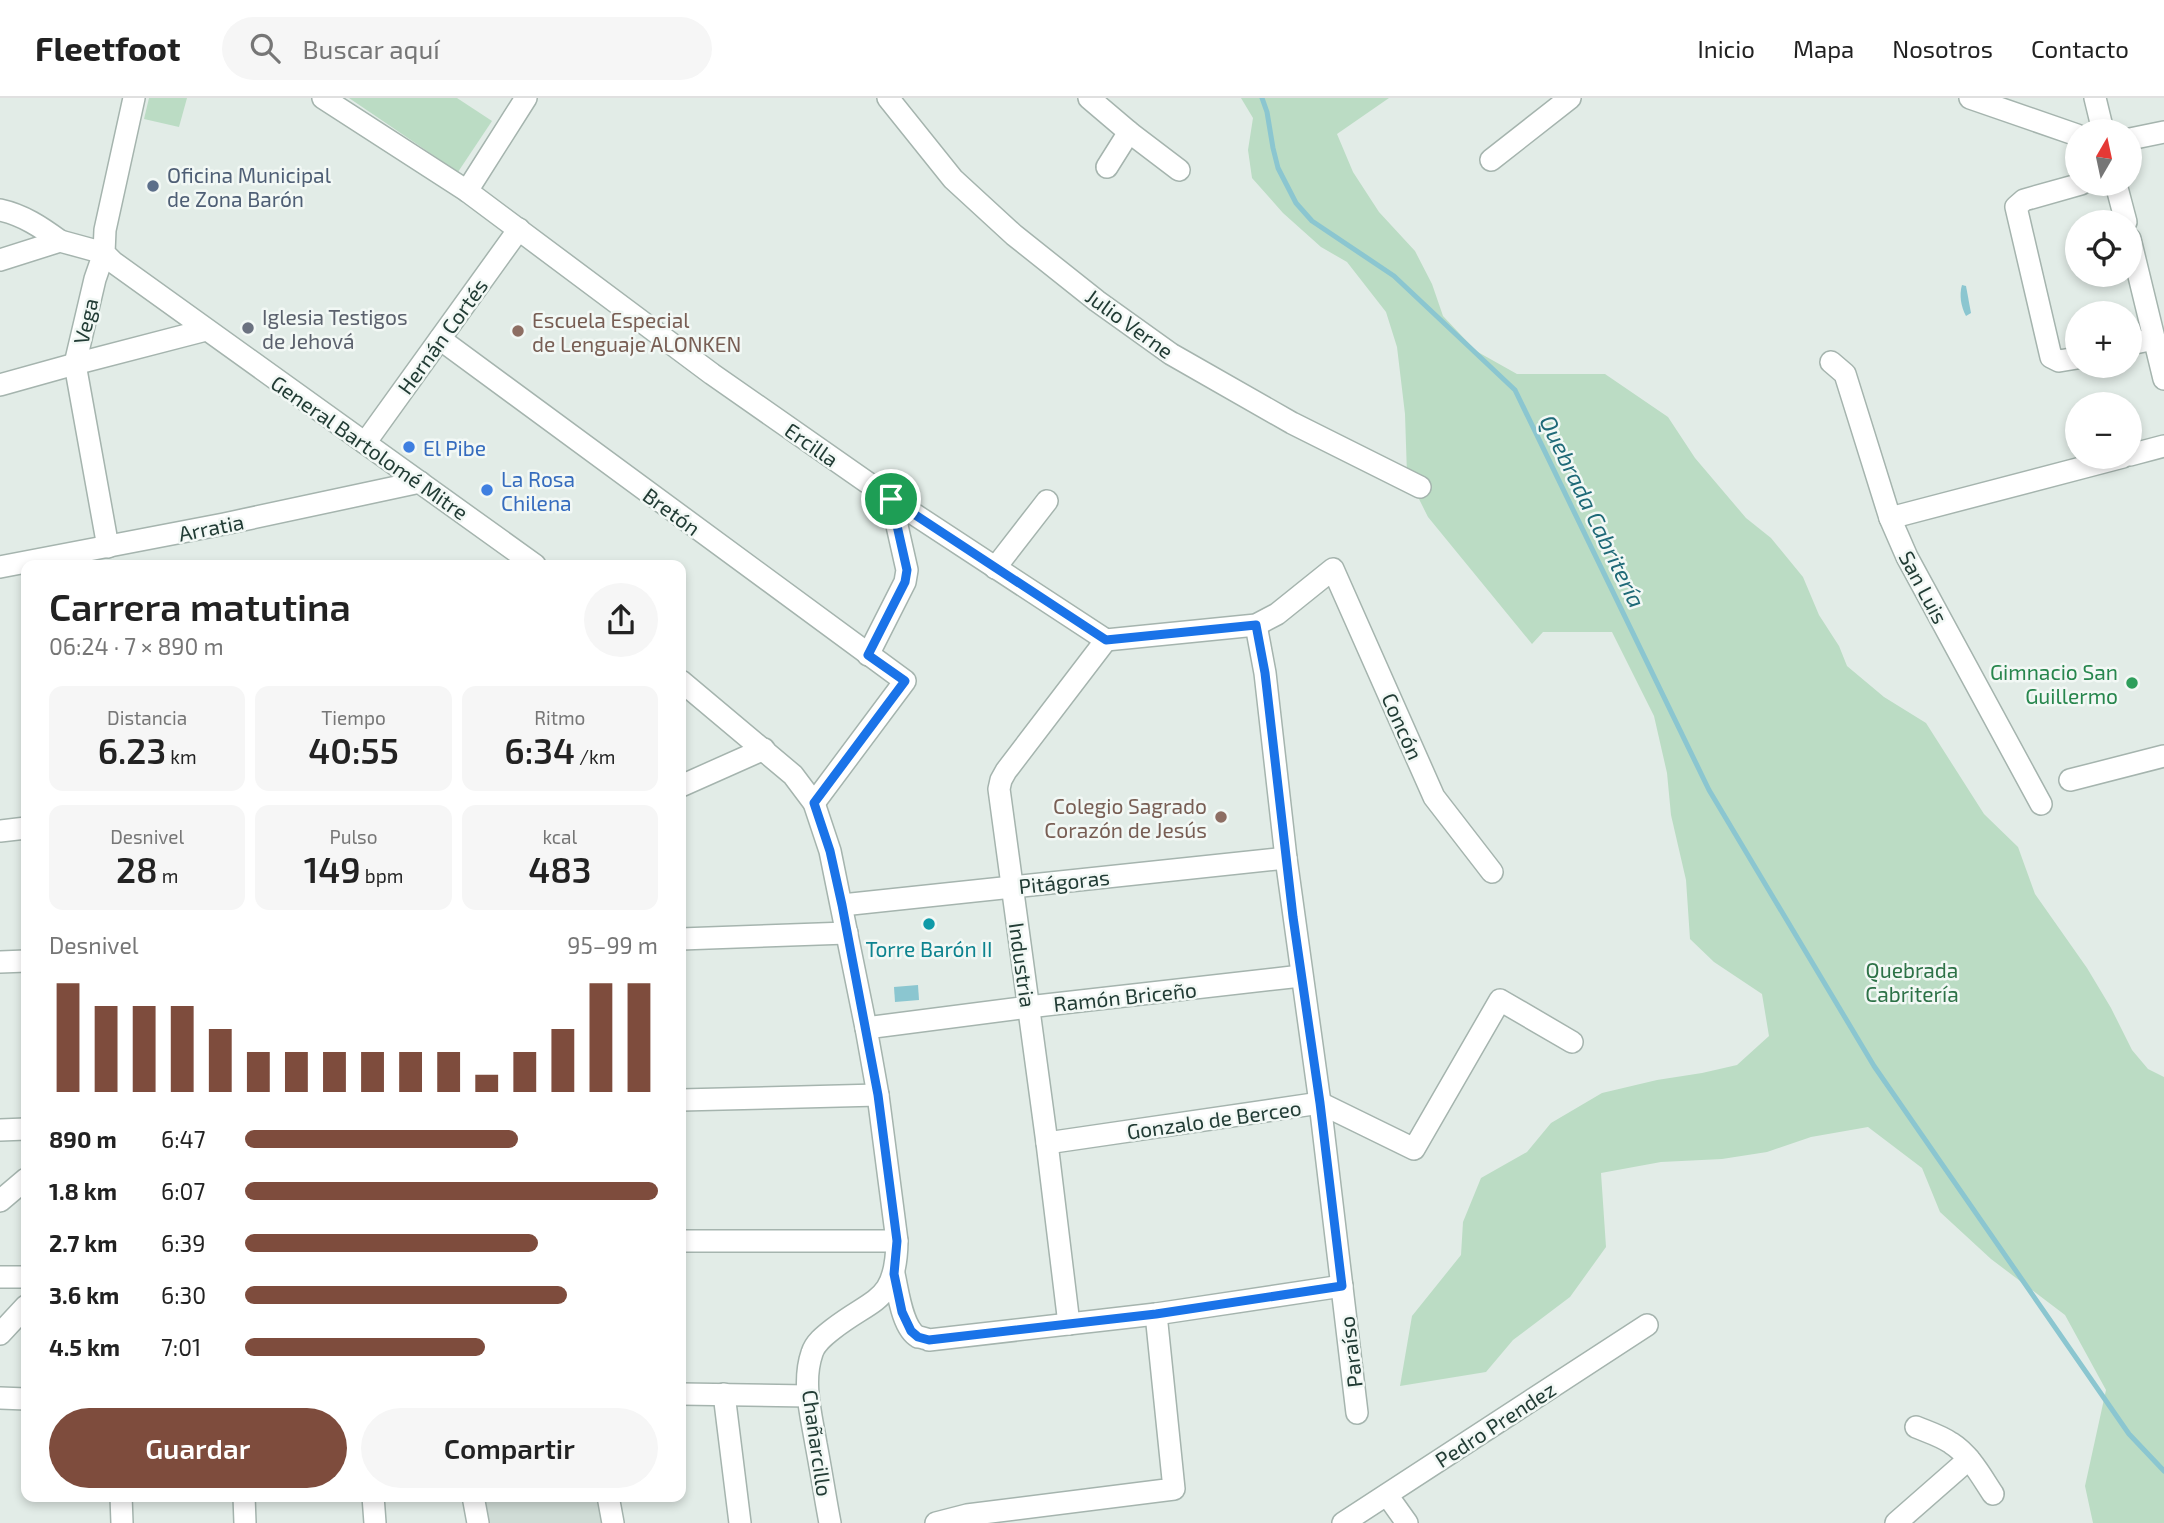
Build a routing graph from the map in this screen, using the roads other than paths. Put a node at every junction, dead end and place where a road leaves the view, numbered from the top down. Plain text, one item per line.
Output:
1 (134, 98) edge
2 (323, 98) edge
3 (526, 98) edge
4 (888, 98) edge
5 (1089, 98) edge
6 (1570, 98) edge
7 (1970, 98) edge
8 (2095, 98) edge
9 (2101, 119) edge
10 (2065, 131) edge
11 (1129, 132) junction
12 (2164, 132) edge
13 (2142, 137) edge
14 (1491, 160) dead end
15 (1107, 167) dead end
16 (1179, 170) dead end
17 (2065, 188) edge
18 (467, 191) junction
19 (0, 210) edge
20 (519, 229) junction
21 (60, 240) junction
22 (104, 253) junction
23 (0, 260) edge
24 (2141, 287) edge
25 (206, 330) junction
26 (440, 339) junction
27 (2154, 339) junction
28 (2142, 342) edge
29 (2065, 360) edge
30 (1832, 362) dead end
31 (75, 364) junction
32 (2164, 379) edge
33 (0, 385) edge
34 (365, 443) junction
35 (2164, 446) edge
36 (2142, 452) edge
37 (2077, 469) edge
38 (420, 482) junction
39 (1420, 486) dead end
40 (891, 499) junction
41 (1047, 501) dead end
42 (1890, 518) junction
43 (108, 547) junction
44 (517, 558) edge
45 (38, 560) edge
46 (21, 563) edge
47 (0, 567) edge
48 (995, 568) junction
49 (1256, 625) junction
50 (1106, 640) junction
51 (868, 655) junction
52 (686, 685) edge
53 (764, 749) junction
54 (2164, 756) edge
55 (2070, 780) dead end
56 (686, 784) edge
57 (814, 803) junction
58 (2041, 804) dead end
59 (21, 829) edge
60 (0, 831) edge
61 (1286, 858) junction
62 (1492, 872) dead end
63 (1012, 886) junction
64 (842, 905) junction
65 (847, 933) junction
66 (686, 939) edge
67 (21, 961) edge
68 (0, 962) edge
69 (1301, 976) junction
70 (1028, 1007) junction
71 (866, 1028) junction
72 (1572, 1042) dead end
73 (878, 1095) junction
74 (686, 1100) edge
75 (1320, 1103) junction
76 (21, 1129) edge
77 (0, 1130) edge
78 (1047, 1143) junction
79 (21, 1183) edge
80 (0, 1201) edge
81 (686, 1241) edge
82 (897, 1241) junction
83 (894, 1274) junction
84 (0, 1277) edge
85 (21, 1277) edge
86 (1342, 1286) junction
87 (21, 1311) edge
88 (1156, 1314) junction
89 (1069, 1324) junction
90 (1647, 1325) dead end
91 (0, 1334) edge
92 (686, 1394) edge
93 (724, 1394) junction
94 (808, 1396) junction
95 (0, 1398) edge
96 (21, 1398) edge
97 (1357, 1413) dead end
98 (1916, 1427) dead end
99 (1969, 1459) junction
100 (1993, 1494) dead end
101 (1387, 1495) junction
102 (121, 1502) edge
103 (244, 1502) edge
104 (373, 1502) edge
105 (475, 1502) edge
106 (609, 1502) edge
107 (122, 1523) edge
108 (245, 1523) edge
109 (375, 1523) edge
110 (478, 1523) edge
111 (613, 1523) edge
112 (740, 1523) edge
113 (830, 1523) edge
114 (936, 1523) edge
115 (1343, 1523) edge
116 (1407, 1523) edge
117 (1896, 1523) edge

1 - 22 street, Vega
2 - 18 street, Ercilla
3 - 18 street
4 - 39 street, Julio Verne
5 - 11 street
6 - 14 street
7 - 10 street
8 - 9 street
11 - 15 street
11 - 16 street
12 - 13 street
17 - 29 street
18 - 20 street, Ercilla
19 - 21 street
20 - 26 street, Hernán Cortés
20 - 40 street, Ercilla
21 - 22 street
21 - 23 street
22 - 25 street, General Bartolomé Mitre
22 - 31 street, Vega
24 - 27 street
25 - 31 street
25 - 34 street, General Bartolomé Mitre
26 - 34 street, Hernán Cortés
26 - 51 street, Bretón
27 - 28 street
27 - 32 street
30 - 42 street, San Luis
31 - 33 street
31 - 43 street, Vega
34 - 38 street, General Bartolomé Mitre
35 - 36 street
37 - 42 street
38 - 43 street, Arratia
38 - 44 street, General Bartolomé Mitre
40 - 48 street, Ercilla
40 - 51 street
41 - 48 street
42 - 58 street, San Luis
43 - 45 street, Arratia
46 - 47 street, Arratia
48 - 50 street, Ercilla
49 - 50 street
49 - 61 street, Paraíso
49 - 62 street, Concón
50 - 63 street, Industria
51 - 57 street, Bretón
52 - 53 street
53 - 56 street
53 - 57 street
54 - 55 street
57 - 64 street
59 - 60 street
61 - 63 street, Pitágoras
61 - 69 street, Paraíso
63 - 64 street, Pitágoras
63 - 70 street, Industria
64 - 65 street
65 - 66 street
65 - 71 street
67 - 68 street
69 - 70 street, Ramón Briceño
69 - 75 street, Paraíso
70 - 71 street, Ramón Briceño
70 - 78 street, Industria
71 - 73 street
72 - 75 street, Gonzalo de Berceo
73 - 74 street
73 - 82 street
75 - 78 street, Gonzalo de Berceo
75 - 86 street, Paraíso
76 - 77 street
78 - 89 street, Industria
79 - 80 street
81 - 82 street
82 - 83 street
83 - 89 street
83 - 94 street, Chañarcillo
84 - 85 street
86 - 88 street
86 - 97 street, Paraíso
87 - 91 street
88 - 89 street
88 - 114 street
90 - 101 street, Pedro Prendez
92 - 93 street
93 - 94 street
93 - 112 street
94 - 113 street, Chañarcillo
95 - 96 street
98 - 99 street
99 - 100 street
99 - 117 street
101 - 115 street, Pedro Prendez
101 - 116 street
102 - 107 street
103 - 108 street
104 - 109 street
105 - 110 street
106 - 111 street

